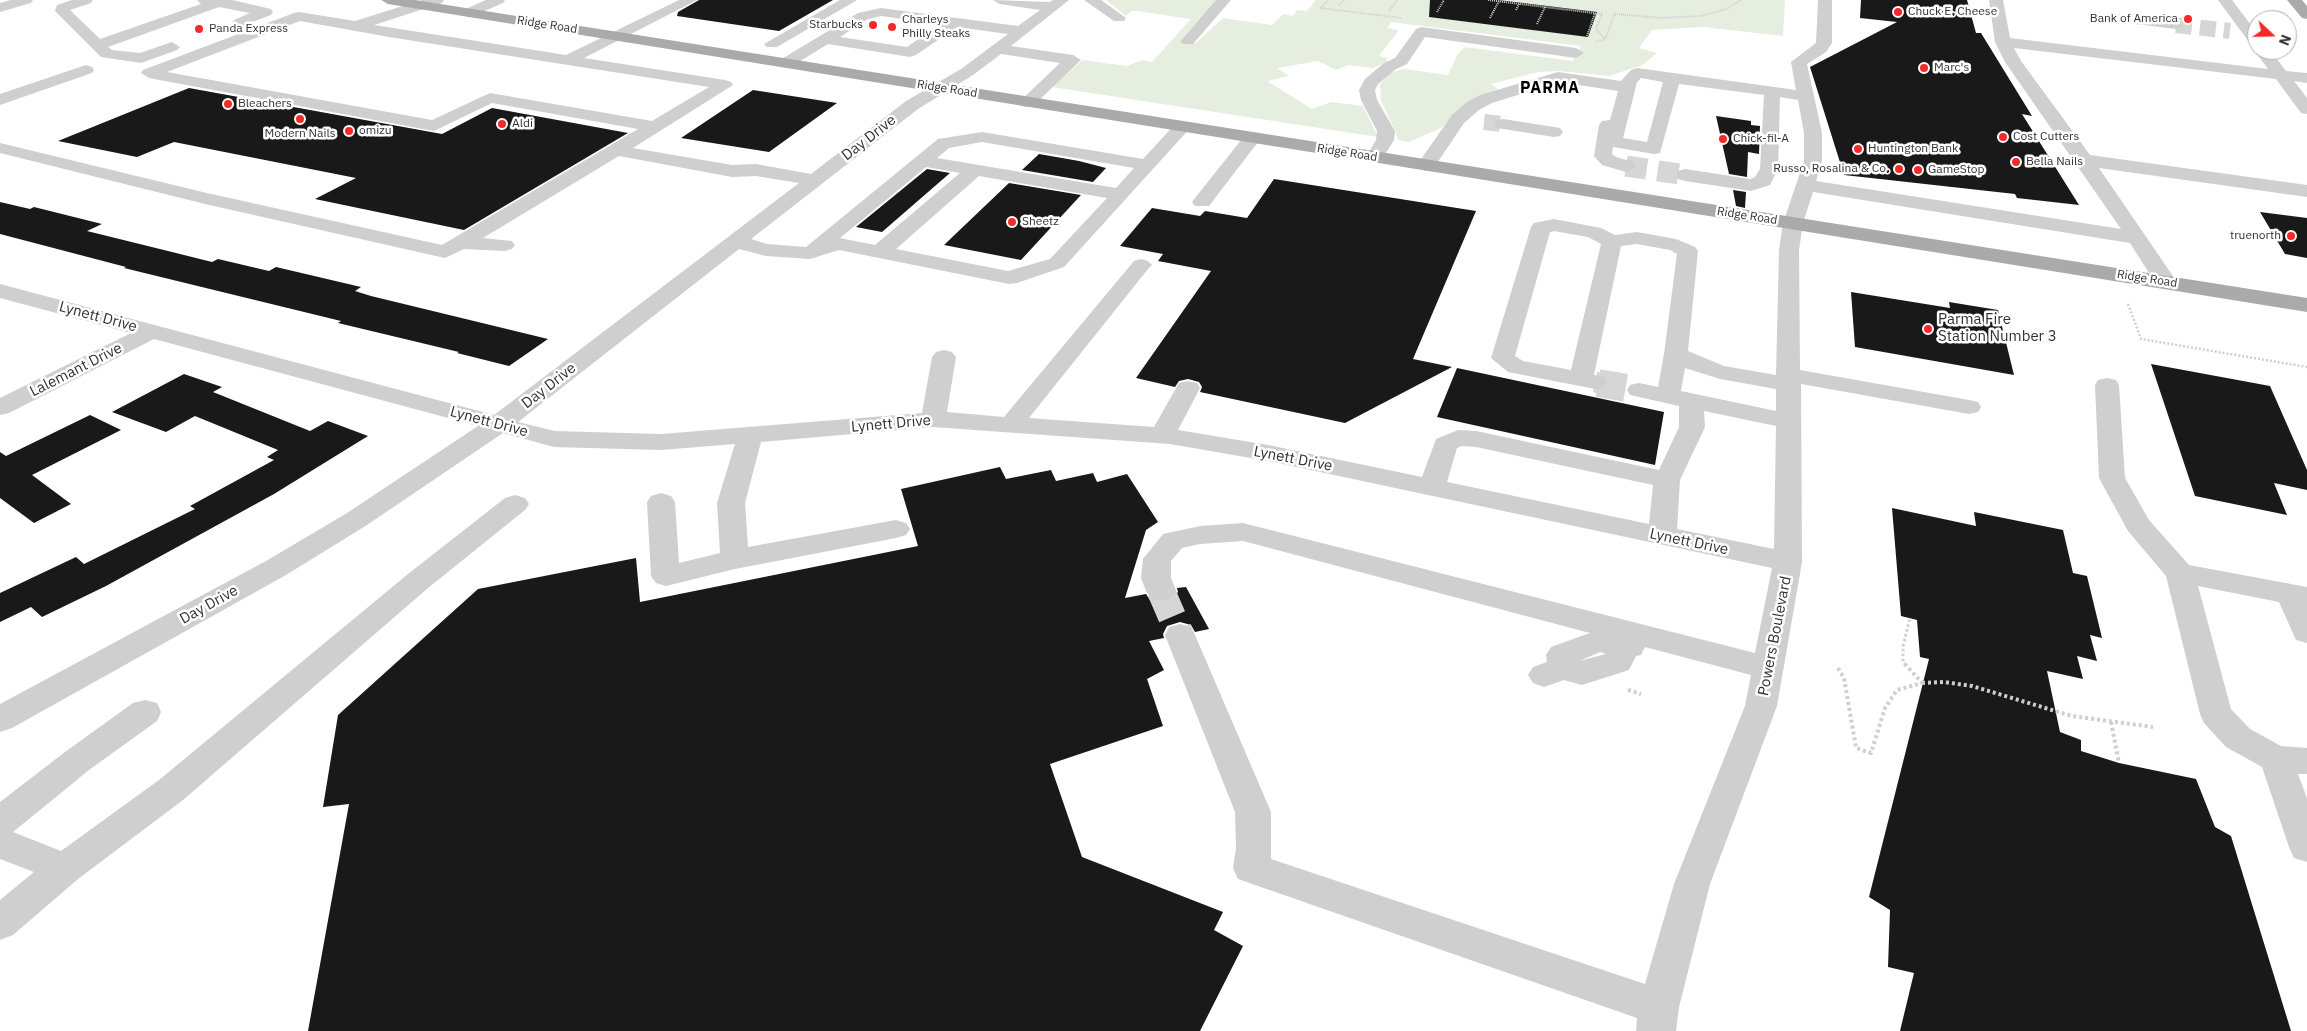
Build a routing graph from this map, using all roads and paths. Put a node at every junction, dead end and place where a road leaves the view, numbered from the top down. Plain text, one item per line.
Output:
1 (26, 0) edge
2 (86, 0) edge
3 (388, 0) edge
4 (437, 0) edge
5 (498, 0) edge
6 (690, 0) edge
7 (850, 0) edge
8 (897, 0) edge
9 (1000, 0) edge
10 (1090, 0) edge
11 (1224, 0) edge
12 (1344, 0) edge
13 (1396, 0) edge
14 (1444, 0) edge
15 (1488, 0) edge
16 (1741, 0) edge
17 (1824, 0) edge
18 (1996, 0) edge
19 (2225, 0) edge
20 (2294, 0) edge
21 (216, 1) edge
22 (1499, 1) junction
23 (1058, 4) edge
24 (1519, 4) junction
25 (421, 5) junction
26 (1340, 5) dead end
27 (1545, 7) junction
28 (0, 8) edge
29 (1516, 10) dead end
30 (1389, 11) dead end
31 (468, 13) junction
32 (1595, 13) junction
33 (1615, 14) dead end
34 (2307, 14) edge
35 (1433, 17) dead end
36 (1119, 18) dead end
37 (2116, 18) dead end
38 (613, 20) dead end
39 (1035, 21) junction
40 (954, 22) junction
41 (1487, 24) dead end
42 (359, 25) junction
43 (2176, 25) tunnel mouth
44 (2247, 29) edge
45 (220, 30) dead end
46 (1534, 30) dead end
47 (1020, 31) junction
48 (2230, 31) tunnel mouth
49 (588, 32) junction
50 (617, 36) junction
51 (1587, 36) dead end
52 (2247, 36) edge
53 (826, 39) junction
54 (1188, 40) dead end
55 (1605, 40) dead end
56 (2003, 42) junction
57 (183, 43) dead end
58 (772, 44) dead end
59 (98, 45) junction
60 (998, 49) junction
61 (1576, 53) dead end
62 (568, 60) junction
63 (2269, 60) edge
64 (786, 63) junction
65 (86, 70) dead end
66 (2280, 75) junction
67 (1672, 78) junction
68 (2307, 78) edge
69 (1624, 86) junction
70 (940, 88) junction
71 (1772, 91) junction
72 (1806, 96) junction
73 (0, 100) edge
74 (1027, 102) junction
75 (2307, 109) edge
76 (1459, 118) junction
77 (1484, 122) tunnel mouth
78 (1503, 124) tunnel mouth
79 (1183, 126) junction
80 (654, 127) junction
81 (1554, 132) dead end
82 (1252, 138) junction
83 (0, 148) edge
84 (616, 150) junction
85 (1375, 157) junction
86 (2084, 160) junction
87 (922, 161) junction
88 (1147, 165) junction
89 (1426, 165) junction
90 (1626, 166) tunnel mouth
91 (975, 170) junction
92 (732, 171) junction
93 (1685, 175) tunnel mouth
94 (815, 180) junction
95 (1806, 185) junction
96 (2307, 191) edge
97 (797, 194) junction
98 (1120, 194) junction
99 (1202, 202) dead end
100 (1793, 223) junction
101 (2138, 238) junction
102 (1612, 241) junction
103 (736, 242) junction
104 (460, 243) junction
105 (505, 245) dead end
106 (880, 252) junction
107 (810, 254) junction
108 (1141, 265) dead end
109 (2166, 282) junction
110 (0, 291) edge
111 (2128, 304) dead end
112 (2307, 305) edge
113 (151, 332) junction
114 (1676, 354) junction
115 (944, 357) dead end
116 (2307, 367) edge
117 (1788, 379) junction
118 (2107, 385) dead end
119 (1188, 388) dead end
120 (1639, 390) tunnel mouth
121 (1680, 398) junction
122 (1968, 407) dead end
123 (0, 408) edge
124 (933, 419) junction
125 (1788, 421) junction
126 (499, 424) junction
127 (1011, 424) junction
128 (1162, 435) junction
129 (750, 436) junction
130 (1667, 480) junction
131 (1432, 488) junction
132 (660, 502) dead end
133 (515, 504) dead end
134 (896, 529) dead end
135 (1662, 537) junction
136 (735, 558) junction
137 (1788, 562) junction
138 (2180, 573) junction
139 (1161, 591) tunnel mouth
140 (2299, 595) edge
141 (1910, 618) dead end
142 (2307, 632) edge
143 (1180, 635) tunnel mouth
144 (1658, 640) junction
145 (1768, 668) junction
146 (1838, 668) dead end
147 (1554, 671) dead end
148 (1922, 683) junction
149 (145, 712) dead end
150 (0, 719) edge
151 (2110, 722) junction
152 (2153, 727) dead end
153 (2292, 760) edge
154 (2119, 763) dead end
155 (0, 822) edge
156 (0, 843) edge
157 (2307, 847) edge
158 (65, 868) junction
159 (0, 923) edge
160 (1658, 1019) edge

1 - 28 street
2 - 59 street
3 - 25 main road, Ridge Road
4 - 25 street
5 - 31 street
6 - 50 street
7 - 58 street
8 - 39 street
9 - 23 street
10 - 36 street
11 - 54 street
12 - 26 path
13 - 30 path
14 - 35 path
15 - 22 path
16 - 33 path
17 - 72 street, Powers Boulevard
18 - 56 street
19 - 44 street
20 - 34 main road
21 - 45 street
21 - 59 street
22 - 24 path
22 - 41 path
23 - 39 street, Day Drive
24 - 27 path
24 - 29 path
25 - 31 main road, Ridge Road
25 - 42 street
27 - 32 path
27 - 46 path
31 - 49 main road, Ridge Road
32 - 51 path
32 - 55 path
37 - 43 street
38 - 49 street
39 - 47 street, Day Drive
40 - 47 street
40 - 53 street
40 - 53 street
42 - 62 street
42 - 80 street
47 - 60 street, Day Drive
48 - 52 street
49 - 50 main road, Ridge Road
50 - 62 street
50 - 64 main road, Ridge Road
53 - 64 street
56 - 66 street
56 - 86 street
57 - 59 street
60 - 70 street, Day Drive
60 - 74 street
61 - 85 street
62 - 80 street
63 - 66 street
64 - 70 main road, Ridge Road
65 - 73 street
66 - 68 street
66 - 75 street
67 - 69 street
67 - 69 street
67 - 71 street
69 - 76 street
69 - 90 street
70 - 74 main road, Ridge Road
70 - 94 street, Day Drive
71 - 72 street
71 - 93 street
72 - 95 street, Powers Boulevard
74 - 79 main road, Ridge Road
76 - 77 street
76 - 89 street
78 - 81 street
79 - 82 main road, Ridge Road
79 - 88 street
80 - 84 street
82 - 85 main road, Ridge Road
82 - 99 street
83 - 104 street
84 - 92 street
84 - 104 street
85 - 89 main road, Ridge Road
86 - 96 street
86 - 101 street
87 - 88 street
87 - 91 street
87 - 107 street
88 - 98 street
89 - 100 main road, Ridge Road
91 - 98 street
91 - 106 street
92 - 94 street
92 - 97 street
94 - 97 street, Day Drive
95 - 100 street, Powers Boulevard
95 - 101 street
97 - 103 street, Day Drive
98 - 106 street
100 - 109 main road, Ridge Road
100 - 117 street, Powers Boulevard
101 - 109 street
102 - 102 street
102 - 114 street
103 - 107 street
103 - 126 street, Day Drive
104 - 105 street
106 - 107 street
108 - 127 street
109 - 112 main road, Ridge Road
110 - 113 street, Lynett Drive
111 - 116 path
113 - 123 street, Lalemant Drive
113 - 126 street, Lynett Drive
114 - 117 street
114 - 121 street
115 - 124 street
117 - 122 street
117 - 125 street, Powers Boulevard
118 - 138 street
119 - 128 street
120 - 121 street
121 - 125 street
121 - 130 street
124 - 127 street, Lynett Drive
124 - 129 street, Lynett Drive
125 - 137 street, Powers Boulevard
126 - 129 street, Lynett Drive
126 - 150 street, Day Drive
127 - 128 street, Lynett Drive
128 - 131 street, Lynett Drive
129 - 136 street
130 - 131 street
130 - 135 street
131 - 135 street, Lynett Drive
132 - 136 street
133 - 158 street
134 - 136 street
135 - 137 street, Lynett Drive
137 - 145 street, Powers Boulevard
138 - 140 street
138 - 153 street
139 - 144 street
140 - 142 street
141 - 148 path
143 - 160 street
144 - 145 street
144 - 147 street
145 - 160 street, Powers Boulevard
146 - 148 path
148 - 151 path
149 - 155 street
151 - 152 path
151 - 154 path
153 - 157 street
156 - 158 street
158 - 159 street

